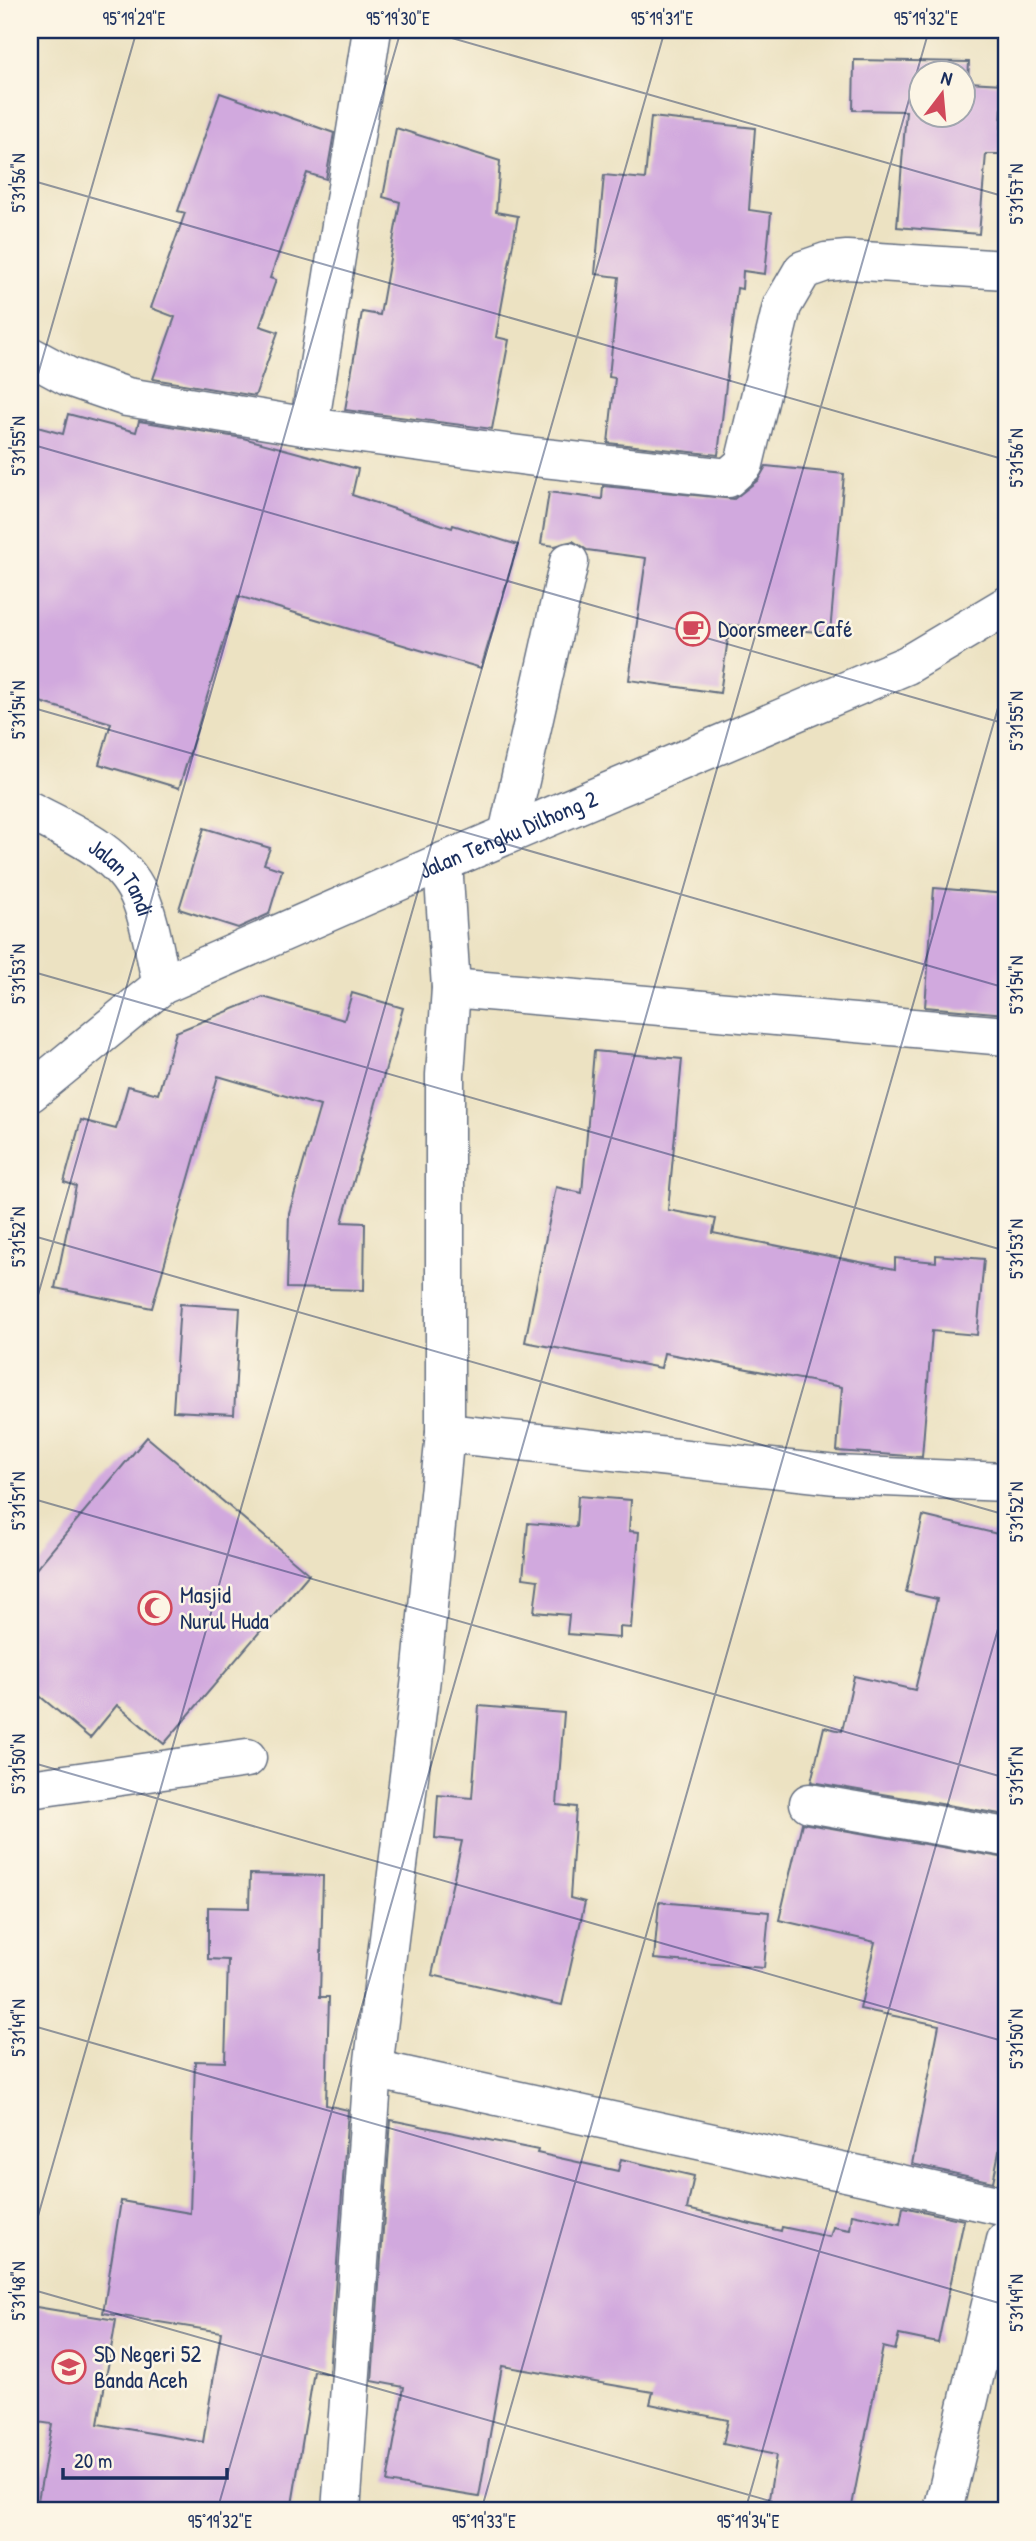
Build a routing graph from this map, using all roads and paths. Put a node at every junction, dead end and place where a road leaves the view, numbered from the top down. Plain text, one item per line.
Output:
1 (372, 30) edge
2 (1006, 271) edge
3 (30, 356) edge
4 (309, 427) junction
5 (569, 562) dead end
6 (1006, 606) edge
7 (30, 811) edge
8 (508, 834) junction
9 (443, 862) junction
10 (162, 985) junction
11 (451, 988) junction
12 (1006, 1036) edge
13 (30, 1093) edge
14 (445, 1433) junction
15 (1006, 1482) edge
16 (247, 1758) dead end
17 (30, 1789) edge
18 (809, 1802) dead end
19 (1006, 1837) edge
20 (373, 2069) junction
21 (1006, 2207) edge
22 (1006, 2240) edge
23 (341, 2511) edge
24 (943, 2511) edge

1 - 4 street
2 - 4 street
3 - 4 street
5 - 8 street
6 - 8 street, Jalan Tengku Dilhong 2
7 - 10 street, Jalan Tandi
8 - 9 street, Jalan Tengku Dilhong 2
9 - 10 street, Jalan Tengku Dilhong 2
9 - 11 street
10 - 13 street, Jalan Tengku Dilhong 2
11 - 12 street
11 - 14 street
14 - 15 street
14 - 20 street
16 - 17 street
18 - 19 street
20 - 21 street
20 - 23 street
22 - 24 street

